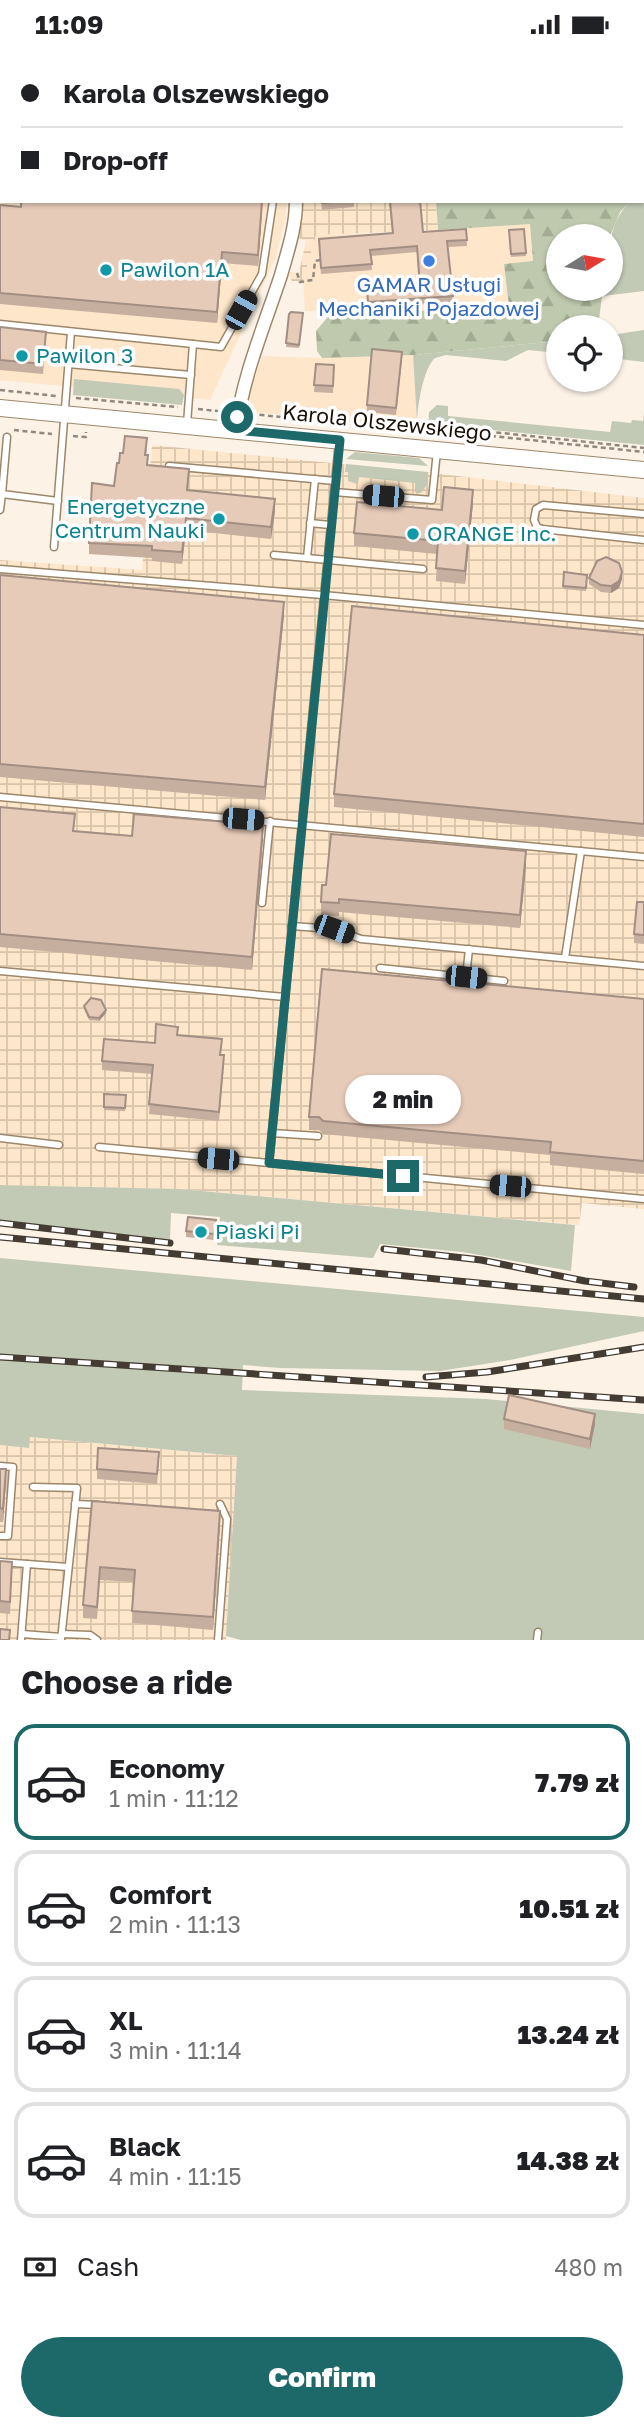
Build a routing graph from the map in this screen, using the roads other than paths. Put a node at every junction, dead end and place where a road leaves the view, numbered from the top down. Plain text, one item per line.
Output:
1 (273, 203) edge
2 (296, 203) edge
3 (0, 324) edge
4 (71, 332) junction
5 (193, 344) junction
6 (68, 364) junction
7 (191, 375) junction
8 (0, 408) edge
9 (65, 414) junction
10 (187, 425) junction
11 (236, 430) junction
12 (7, 437) dead end
13 (340, 440) junction
14 (437, 449) junction
15 (169, 466) edge
16 (644, 470) edge
17 (315, 479) junction
18 (335, 481) junction
19 (334, 492) junction
20 (2, 494) junction
21 (58, 501) junction
22 (0, 510) edge
23 (644, 514) edge
24 (310, 523) junction
25 (330, 525) junction
26 (644, 540) edge
27 (54, 547) dead end
28 (274, 555) dead end
29 (307, 558) junction
30 (327, 559) junction
31 (0, 569) edge
32 (423, 569) dead end
33 (323, 595) junction
34 (644, 625) edge
35 (0, 797) edge
36 (270, 821) junction
37 (301, 824) junction
38 (581, 851) junction
39 (644, 857) edge
40 (262, 903) dead end
41 (291, 926) junction
42 (469, 949) junction
43 (565, 958) junction
44 (644, 966) edge
45 (380, 968) dead end
46 (0, 971) edge
47 (466, 977) junction
48 (504, 981) dead end
49 (285, 997) junction
50 (272, 1133) junction
51 (318, 1136) dead end
52 (0, 1138) edge
53 (59, 1145) dead end
54 (99, 1147) dead end
55 (269, 1163) junction
56 (644, 1199) edge
57 (0, 1466) edge
58 (33, 1486) dead end
59 (75, 1504) junction
60 (220, 1504) dead end
61 (102, 1505) edge
62 (0, 1536) edge
63 (0, 1562) edge
64 (27, 1564) junction
65 (68, 1567) junction
66 (22, 1637) edge
67 (61, 1637) edge
68 (97, 1640) edge
69 (218, 1640) edge

1 - 5 lane
2 - 11 street
3 - 4 lane
4 - 5 lane
4 - 6 lane
5 - 7 lane
6 - 7 lane
6 - 9 lane
7 - 10 lane
8 - 9 street, Karola Olszewskiego
9 - 10 street, Karola Olszewskiego
9 - 21 lane
10 - 11 street, Karola Olszewskiego
11 - 13 street, Karola Olszewskiego
12 - 20 lane
13 - 14 street, Karola Olszewskiego
13 - 18 lane
14 - 16 street, Karola Olszewskiego
14 - 19 lane
15 - 17 lane
17 - 18 lane
17 - 24 lane
18 - 19 lane
19 - 25 lane
20 - 21 lane
20 - 22 lane
21 - 27 lane
23 - 26 lane
24 - 25 lane
24 - 29 lane
25 - 30 lane
28 - 29 lane
29 - 30 lane
30 - 32 lane
30 - 33 lane
31 - 33 lane
33 - 34 lane
33 - 37 lane
35 - 36 lane
36 - 37 lane
36 - 40 lane
37 - 38 lane
37 - 41 lane
38 - 39 lane
38 - 43 lane
41 - 42 lane
41 - 49 lane
42 - 43 lane
42 - 47 lane
43 - 44 lane
45 - 47 lane
46 - 49 lane
47 - 48 lane
49 - 50 lane
50 - 51 lane
50 - 55 lane
52 - 53 lane
54 - 55 lane
55 - 56 lane
57 - 62 lane
58 - 59 lane
59 - 61 lane
59 - 65 lane
60 - 69 lane
63 - 64 lane
64 - 65 lane
64 - 66 lane
65 - 67 lane
66 - 67 lane
67 - 68 lane

